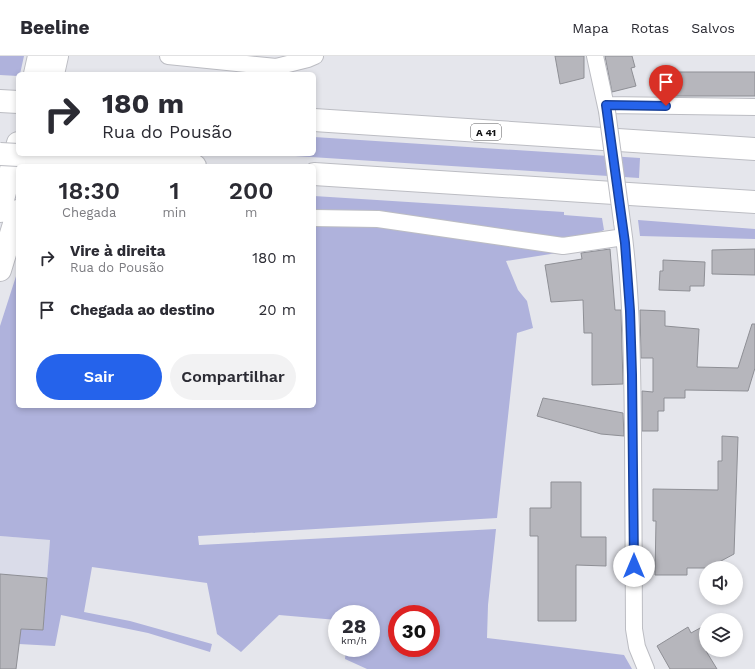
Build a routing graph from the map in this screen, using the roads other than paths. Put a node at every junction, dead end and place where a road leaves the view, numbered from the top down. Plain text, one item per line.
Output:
1 (168, 56) edge
2 (315, 56) edge
3 (594, 56) edge
4 (0, 101) edge
5 (16, 102) edge
6 (755, 107) edge
7 (606, 108) junction
8 (316, 120) edge
9 (755, 149) edge
10 (0, 154) edge
11 (16, 154) edge
12 (16, 155) edge
13 (37, 156) edge
14 (164, 164) edge
15 (316, 174) edge
16 (8, 200) edge
17 (755, 202) edge
18 (16, 218) edge
19 (316, 218) edge
20 (623, 229) junction
21 (0, 270) edge
22 (646, 669) edge

1 - 2 street
3 - 7 street
4 - 5 main road
6 - 7 street
7 - 20 street, bridge
8 - 9 main road, A 41
10 - 12 main road, bridge
11 - 16 main road
13 - 14 main road, bridge
15 - 17 main road
18 - 21 main road
19 - 20 street
20 - 22 street

